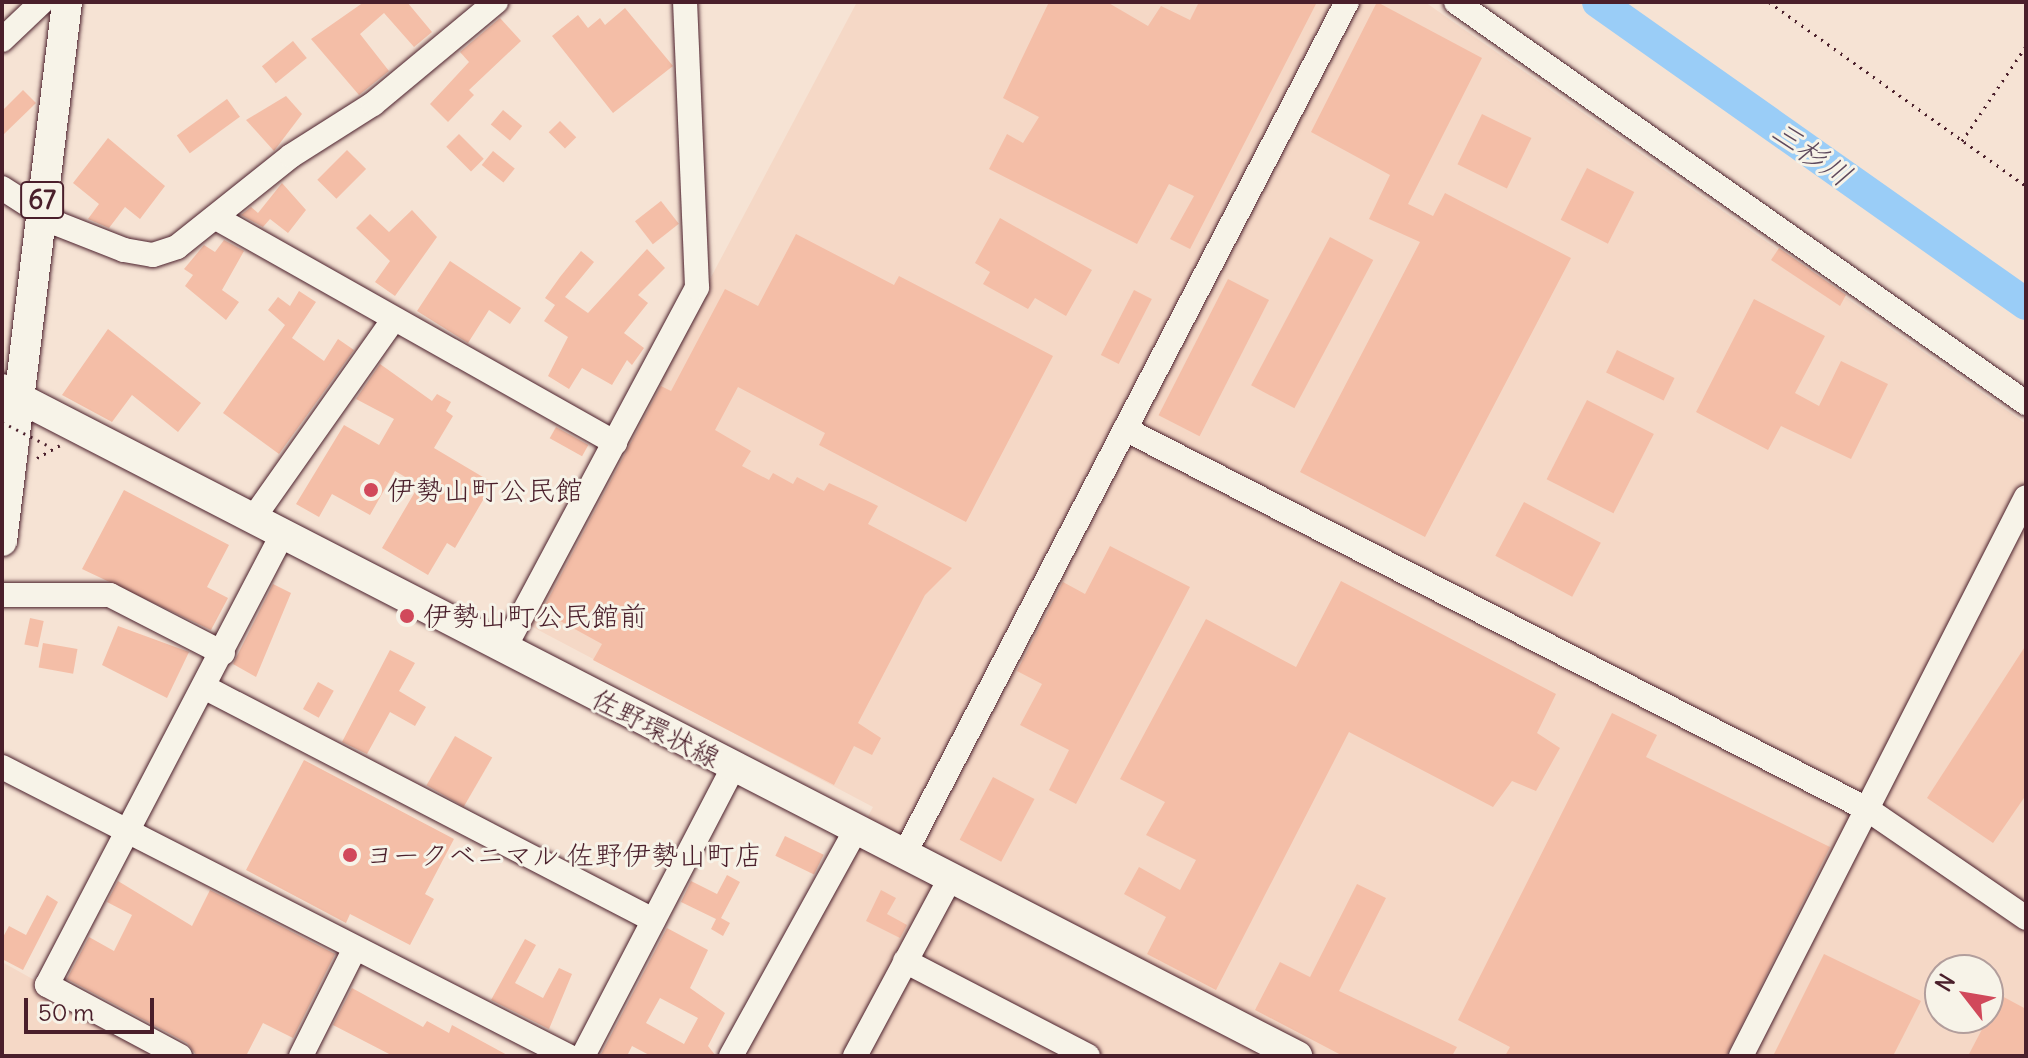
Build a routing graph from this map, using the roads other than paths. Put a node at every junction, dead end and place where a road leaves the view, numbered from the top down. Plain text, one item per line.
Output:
1 (42, 2) edge
2 (67, 2) edge
3 (496, 2) edge
4 (685, 2) edge
5 (1347, 2) edge
6 (1456, 2) edge
7 (2, 40) edge
8 (2, 188) edge
9 (41, 207) junction
10 (218, 219) junction
11 (393, 320) junction
12 (7, 403) edge
13 (2026, 403) edge
14 (1125, 429) junction
15 (615, 443) junction
16 (2026, 497) edge
17 (252, 520) junction
18 (282, 535) junction
19 (2, 541) edge
20 (2, 595) edge
21 (504, 649) junction
22 (223, 653) junction
23 (206, 688) junction
24 (2, 767) edge
25 (733, 768) junction
26 (1867, 809) junction
27 (855, 831) junction
28 (129, 833) junction
29 (904, 855) junction
30 (950, 879) junction
31 (2026, 918) edge
32 (653, 920) junction
33 (354, 950) junction
34 (905, 961) junction
35 (180, 1056) edge
36 (301, 1056) edge
37 (568, 1056) edge
38 (583, 1056) edge
39 (731, 1056) edge
40 (855, 1056) edge
41 (1088, 1056) edge
42 (1297, 1056) edge
43 (1741, 1056) edge

1 - 7 street
2 - 9 main road, 67
3 - 10 street
4 - 15 street
5 - 14 street
6 - 13 street
8 - 9 street
9 - 10 street
9 - 12 main road, 67
10 - 11 street
11 - 15 street
11 - 17 street
12 - 17 main road, 佐野環状線
12 - 19 main road, 67
14 - 26 street
14 - 29 street
15 - 21 street
16 - 26 street
17 - 18 main road, 佐野環状線
18 - 21 main road, 佐野環状線
18 - 22 street
20 - 22 street
21 - 25 main road, 佐野環状線
22 - 23 street
23 - 28 street
23 - 32 street
24 - 28 street
25 - 27 main road, 佐野環状線
25 - 32 street
26 - 31 street
26 - 43 street
27 - 29 main road, 佐野環状線
27 - 39 street
28 - 33 street
28 - 35 street
29 - 30 main road, 佐野環状線
30 - 34 street
30 - 42 main road, 佐野環状線
32 - 38 street
33 - 36 street
33 - 37 street
34 - 40 street
34 - 41 street

